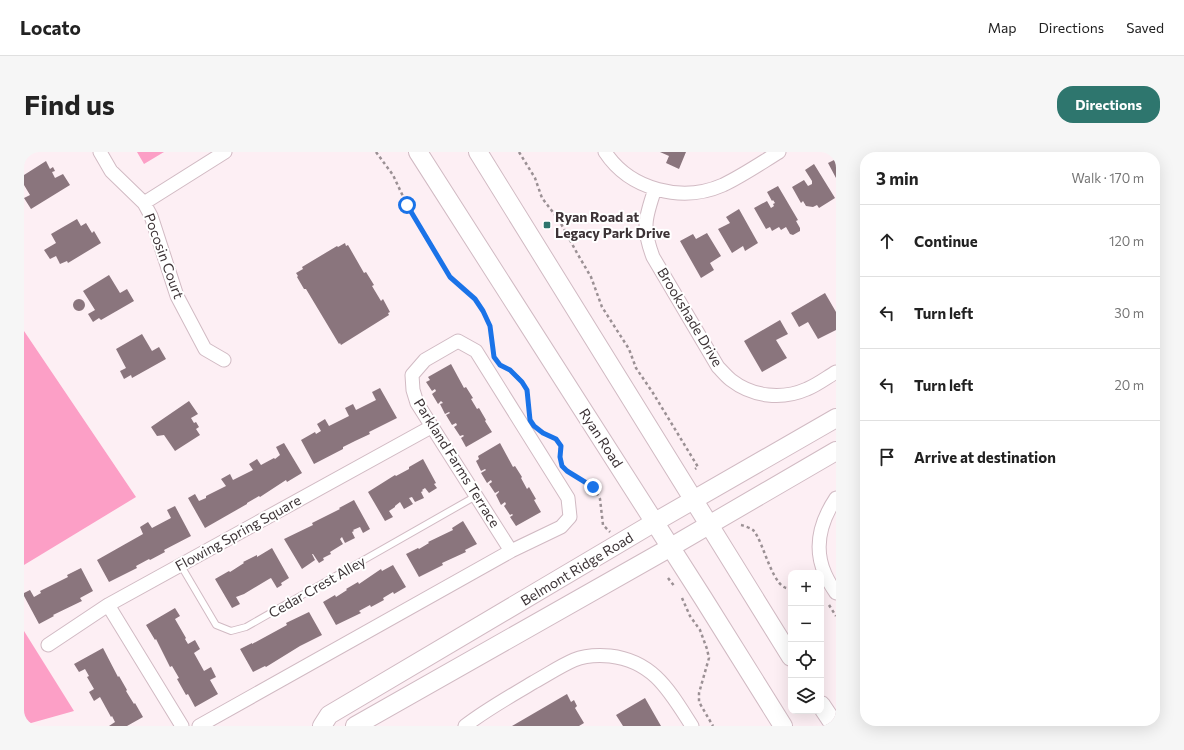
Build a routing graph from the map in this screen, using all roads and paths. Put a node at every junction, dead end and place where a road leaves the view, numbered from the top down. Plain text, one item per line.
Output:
1 (100, 152) edge
2 (225, 152) edge
3 (376, 152) edge
4 (418, 152) edge
5 (478, 152) edge
6 (519, 152) edge
7 (605, 152) edge
8 (779, 152) edge
9 (655, 189) junction
10 (144, 203) junction
11 (494, 357) dead end
12 (224, 360) dead end
13 (500, 365) dead end
14 (836, 372) edge
15 (529, 415) dead end
16 (836, 418) edge
17 (431, 426) junction
18 (539, 429) dead end
19 (836, 450) edge
20 (560, 461) dead end
21 (695, 469) dead end
22 (567, 471) dead end
23 (476, 496) junction
24 (836, 498) edge
25 (693, 500) junction
26 (655, 522) junction
27 (741, 524) dead end
28 (708, 525) junction
29 (612, 533) dead end
30 (671, 547) junction
31 (511, 551) junction
32 (180, 564) junction
33 (668, 578) dead end
34 (676, 588) dead end
35 (788, 589) edge
36 (680, 593) dead end
37 (836, 593) edge
38 (108, 605) junction
39 (48, 645) dead end
40 (788, 652) edge
41 (824, 710) edge
42 (182, 726) edge
43 (199, 726) edge
44 (322, 726) edge
45 (355, 726) edge
46 (465, 726) edge
47 (692, 726) edge
48 (713, 726) edge
49 (783, 726) edge
50 (835, 726) edge

1 - 10 street, Pocosin Court
2 - 10 street
3 - 11 path
4 - 26 main road, Ryan Road
5 - 25 main road
6 - 21 path
7 - 9 street
8 - 9 street
9 - 14 street, Brookshade Drive
10 - 12 street, Pocosin Court
13 - 15 path
16 - 25 main road, Belmont Ridge Road
17 - 23 street, Parkland Farms Terrace
17 - 31 street, Parkland Farms Terrace
17 - 32 street, Flowing Spring Square
18 - 20 path
19 - 28 main road, Belmont Ridge Road
22 - 29 path
23 - 31 street, Parkland Farms Terrace
23 - 32 lane, Cedar Crest Alley
24 - 37 street
25 - 26 main road, Belmont Ridge Road
25 - 28 main road
26 - 30 main road, Ryan Road
26 - 44 main road, Belmont Ridge Road
27 - 35 path
28 - 30 main road, Belmont Ridge Road
28 - 40 main road
30 - 45 main road, Belmont Ridge Road
30 - 49 main road, Ryan Road
31 - 43 street, Parkland Farms Terrace
32 - 38 street, Flowing Spring Square
33 - 34 path
36 - 48 path
38 - 39 street, Flowing Spring Square
38 - 42 street
41 - 50 main road
46 - 47 street

